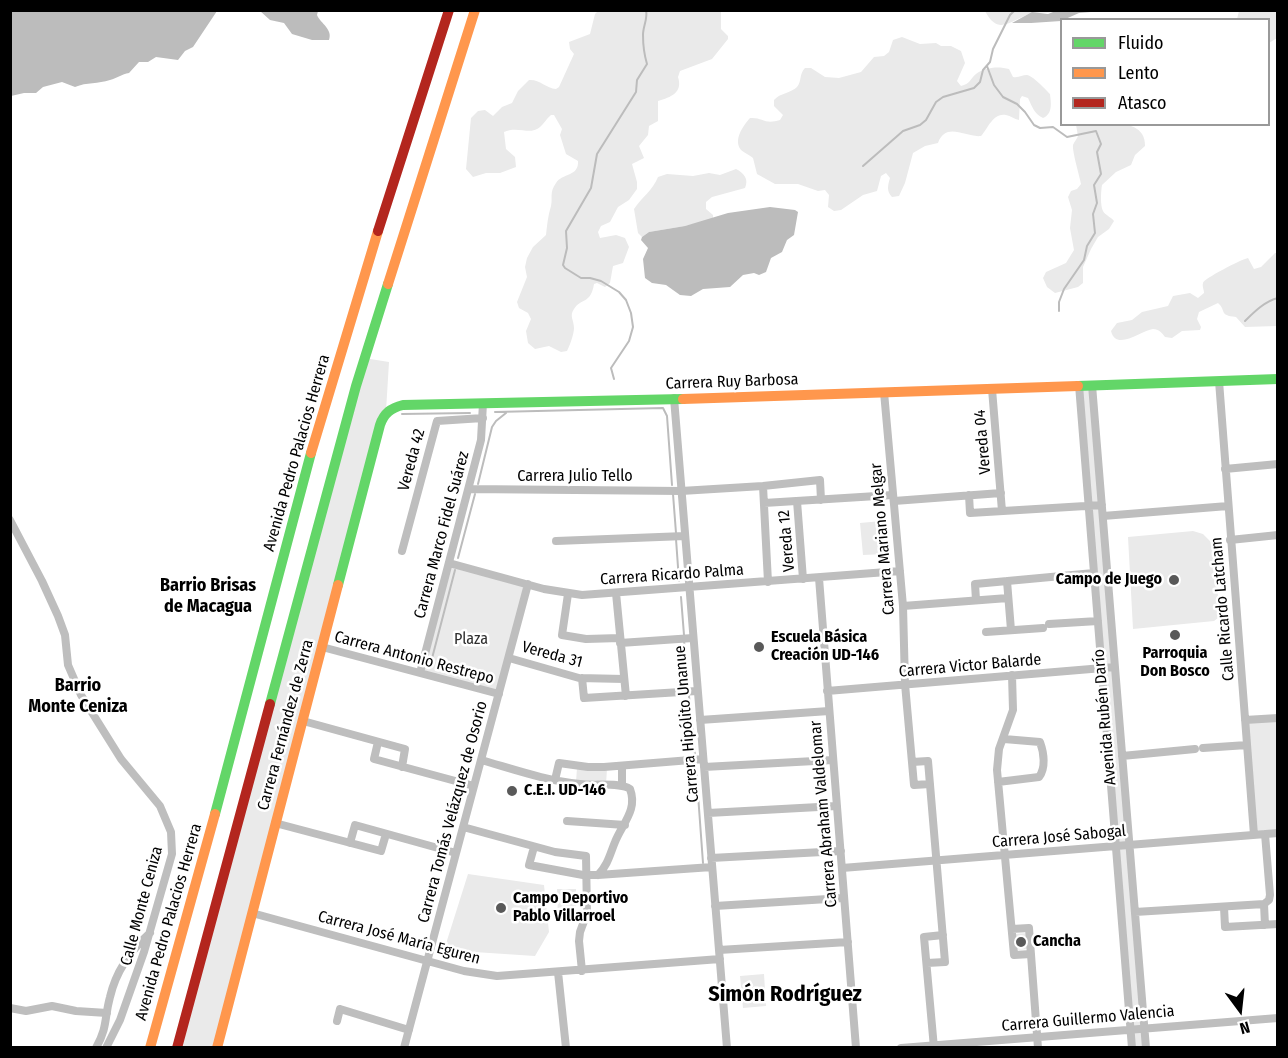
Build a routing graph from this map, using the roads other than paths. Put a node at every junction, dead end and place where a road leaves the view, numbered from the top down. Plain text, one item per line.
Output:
1 (449, 10) edge
2 (475, 10) edge
3 (1278, 379) edge
4 (1219, 381) junction
5 (1092, 384) junction
6 (1079, 385) junction
7 (992, 389) junction
8 (884, 392) junction
9 (674, 398) junction
10 (483, 404) junction
11 (386, 411) joint
12 (483, 418) junction
13 (1278, 464) edge
14 (1225, 469) junction
15 (763, 486) junction
16 (468, 489) junction
17 (681, 491) junction
18 (1001, 493) junction
19 (969, 495) junction
20 (893, 498) junction
21 (821, 500) junction
22 (796, 501) junction
23 (764, 503) junction
24 (1102, 505) junction
25 (1089, 506) junction
26 (1228, 506) junction
27 (1002, 511) junction
28 (1103, 516) junction
29 (10, 520) edge
30 (1278, 536) edge
31 (679, 537) junction
32 (556, 540) dead end
33 (1230, 540) junction
34 (402, 551) dead end
35 (449, 563) junction
36 (900, 571) junction
37 (1094, 573) junction
38 (819, 578) junction
39 (803, 579) junction
40 (1007, 581) junction
41 (768, 582) junction
42 (528, 585) junction
43 (689, 588) junction
44 (616, 593) junction
45 (568, 594) junction
46 (1008, 598) junction
47 (976, 600) junction
48 (903, 606) junction
49 (1098, 621) junction
50 (1011, 630) junction
51 (986, 632) dead end
52 (687, 638) junction
53 (620, 640) junction
54 (322, 647) junction
55 (508, 658) junction
56 (1115, 668) junction
57 (1102, 669) junction
58 (420, 673) junction
59 (1012, 675) junction
60 (582, 678) junction
61 (624, 679) junction
62 (905, 684) junction
63 (697, 691) junction
64 (827, 691) junction
65 (499, 694) junction
66 (626, 696) junction
67 (829, 711) junction
68 (1278, 718) edge
69 (700, 720) junction
70 (1245, 720) junction
71 (303, 721) junction
72 (1004, 739) junction
73 (378, 742) junction
74 (1247, 745) junction
75 (1122, 756) junction
76 (481, 760) junction
77 (833, 760) junction
78 (912, 762) junction
79 (703, 763) junction
80 (622, 766) junction
81 (402, 767) junction
82 (555, 780) junction
83 (998, 782) junction
84 (930, 784) junction
85 (474, 786) junction
86 (622, 786) junction
87 (837, 806) junction
88 (708, 813) junction
89 (567, 821) dead end
90 (275, 823) junction
91 (625, 825) junction
92 (463, 827) junction
93 (1278, 833) edge
94 (386, 834) junction
95 (1265, 834) junction
96 (1254, 835) junction
97 (350, 843) junction
98 (1129, 845) junction
99 (1116, 846) junction
100 (534, 847) junction
101 (841, 851) junction
102 (456, 853) junction
103 (1006, 855) junction
104 (937, 860) junction
105 (712, 862) junction
106 (842, 868) junction
107 (586, 875) junction
108 (598, 875) junction
109 (844, 898) junction
110 (1264, 904) junction
111 (715, 906) junction
112 (1224, 907) junction
113 (1135, 912) junction
114 (252, 913) junction
115 (1278, 924) edge
116 (1265, 925) junction
117 (1012, 929) junction
118 (150, 933) junction
119 (943, 935) junction
120 (848, 942) junction
121 (719, 950) junction
122 (1031, 954) junction
123 (720, 959) junction
124 (427, 960) junction
125 (927, 963) junction
126 (582, 970) junction
127 (558, 972) junction
128 (10, 1008) edge
129 (108, 1013) junction
130 (1278, 1018) edge
131 (337, 1021) dead end
132 (1144, 1028) junction
133 (1130, 1029) junction
134 (409, 1030) junction
135 (1037, 1037) junction
136 (934, 1046) edge
137 (96, 1047) edge
138 (106, 1047) edge
139 (150, 1047) edge
140 (177, 1047) edge
141 (217, 1047) edge
142 (404, 1047) edge
143 (566, 1047) edge
144 (727, 1047) edge
145 (856, 1047) edge
146 (901, 1047) edge
147 (1038, 1047) edge
148 (1132, 1047) edge
149 (1146, 1047) edge

1 - 139 main road, Avenida Pedro Palacios Herrera
2 - 140 main road
3 - 4 main road
4 - 5 main road
4 - 14 street, Calle Ricardo Latcham
5 - 6 main road, Carrera Ruy Barbosa
5 - 24 street, Avenida Rubén Darío
6 - 7 main road, Carrera Ruy Barbosa
6 - 25 street, Avenida Rubén Darío
7 - 8 main road, Carrera Ruy Barbosa
7 - 18 street, Vereda 04
8 - 9 main road, Carrera Ruy Barbosa
8 - 20 street, Carrera Mariano Melgar
9 - 10 main road, Carrera Ruy Barbosa
9 - 17 street, Carrera Hipólito Unanue
10 - 11 main road, Carrera Ruy Barbosa
10 - 12 street, Carrera Marco Fidel Suárez
11 - 54 main road, Carrera Fernández de Zerra
12 - 16 street, Carrera Marco Fidel Suárez
12 - 34 street, Vereda 42
13 - 14 street
14 - 26 street, Calle Ricardo Latcham
15 - 17 street, Carrera Julio Tello
15 - 21 street, Carrera Julio Tello
15 - 23 street
16 - 17 street, Carrera Julio Tello
16 - 35 street, Carrera Marco Fidel Suárez
17 - 31 street, Carrera Hipólito Unanue
18 - 19 street
18 - 27 street, Vereda 04
19 - 20 street
19 - 27 street
20 - 21 street
20 - 36 street, Carrera Mariano Melgar
21 - 22 street
22 - 23 street
22 - 39 street, Vereda 12
23 - 41 street
24 - 25 street
24 - 28 street, Avenida Rubén Darío
25 - 27 street
25 - 37 street, Avenida Rubén Darío
26 - 28 street
26 - 33 street, Calle Ricardo Latcham
28 - 56 street, Avenida Rubén Darío
29 - 118 street, Calle Monte Ceniza
30 - 33 street
31 - 32 street
31 - 43 street, Carrera Hipólito Unanue
33 - 70 street, Calle Ricardo Latcham
35 - 42 street, Carrera Ricardo Palma
35 - 58 street, Carrera Marco Fidel Suárez
36 - 38 street, Carrera Ricardo Palma
36 - 48 street, Carrera Mariano Melgar
37 - 40 street
37 - 49 street, Avenida Rubén Darío
38 - 39 street, Carrera Ricardo Palma
38 - 64 street, Carrera Abraham Valdelomar
39 - 41 street, Carrera Ricardo Palma
40 - 46 street
40 - 47 street
41 - 43 street, Carrera Ricardo Palma
42 - 45 street, Carrera Ricardo Palma
42 - 55 street, Carrera Tomás Velázquez de Osorio
43 - 44 street, Carrera Ricardo Palma
43 - 52 street, Carrera Hipólito Unanue
44 - 45 street, Carrera Ricardo Palma
44 - 53 street
45 - 53 street
46 - 47 street
46 - 50 street
47 - 48 street
48 - 62 street, Carrera Mariano Melgar
49 - 50 street
49 - 57 street, Avenida Rubén Darío
50 - 51 street
52 - 53 street
52 - 63 street, Carrera Hipólito Unanue
53 - 61 street
54 - 58 street, Carrera Antonio Restrepo
54 - 71 main road, Carrera Fernández de Zerra
55 - 60 street, Vereda 31
55 - 65 street, Carrera Tomás Velázquez de Osorio
56 - 57 street, Carrera Victor Balarde
56 - 75 street, Avenida Rubén Darío
57 - 59 street, Carrera Victor Balarde
57 - 99 street, Avenida Rubén Darío
58 - 65 street, Carrera Antonio Restrepo
59 - 62 street, Carrera Victor Balarde
59 - 72 street
60 - 61 street, Vereda 31
60 - 66 street
61 - 66 street
62 - 64 street, Carrera Victor Balarde
62 - 78 street, Carrera Mariano Melgar
63 - 66 street
63 - 69 street, Carrera Hipólito Unanue
64 - 67 street, Carrera Abraham Valdelomar
65 - 76 street, Carrera Tomás Velázquez de Osorio
67 - 69 street
67 - 77 street, Carrera Abraham Valdelomar
68 - 70 street
69 - 79 street, Carrera Hipólito Unanue
70 - 74 street, Calle Ricardo Latcham
71 - 73 street
71 - 90 main road, Carrera Fernández de Zerra
72 - 83 street
72 - 83 street
73 - 81 street
73 - 81 street
74 - 75 street
74 - 96 street, Calle Ricardo Latcham
75 - 98 street, Avenida Rubén Darío
76 - 82 street
76 - 85 street, Carrera Tomás Velázquez de Osorio
77 - 79 street
77 - 87 street, Carrera Abraham Valdelomar
78 - 84 street, Carrera Mariano Melgar
78 - 84 street
79 - 80 street
79 - 88 street, Carrera Hipólito Unanue
80 - 82 street
80 - 86 street
81 - 85 street
82 - 86 street
83 - 103 street
84 - 104 street
85 - 92 street, Carrera Tomás Velázquez de Osorio
86 - 91 street
87 - 88 street
87 - 101 street, Carrera Abraham Valdelomar
88 - 105 street, Carrera Hipólito Unanue
89 - 91 street
90 - 97 street
90 - 114 main road, Carrera Fernández de Zerra
91 - 108 street
92 - 100 street
92 - 102 street, Carrera Tomás Velázquez de Osorio
93 - 95 street, Carrera José Sabogal
94 - 97 street
94 - 97 street
94 - 102 street
95 - 96 street, Carrera José Sabogal
95 - 110 street
96 - 98 street, Carrera José Sabogal
98 - 99 street, Carrera José Sabogal
98 - 113 street, Avenida Rubén Darío
99 - 103 street, Carrera José Sabogal
99 - 133 street, Avenida Rubén Darío
100 - 107 street
100 - 107 street
101 - 105 street
101 - 106 street, Carrera Abraham Valdelomar
102 - 124 street, Carrera Tomás Velázquez de Osorio
103 - 104 street, Carrera José Sabogal
103 - 117 street
104 - 106 street, Carrera José Sabogal
104 - 119 street
105 - 108 street
105 - 111 street, Carrera Hipólito Unanue
106 - 109 street, Carrera Abraham Valdelomar
107 - 108 street
107 - 126 street
109 - 111 street
109 - 120 street, Carrera Abraham Valdelomar
110 - 112 street
110 - 116 street
111 - 121 street, Carrera Hipólito Unanue
112 - 113 street
112 - 116 street
113 - 132 street, Avenida Rubén Darío
114 - 124 street, Carrera José María Eguren
114 - 141 main road, Carrera Fernández de Zerra
115 - 116 street
117 - 122 street
117 - 122 street
118 - 129 street
118 - 138 street, Calle Monte Ceniza
119 - 125 street
119 - 125 street
120 - 121 street
120 - 145 street, Carrera Abraham Valdelomar
121 - 123 street, Carrera Hipólito Unanue
122 - 135 street
123 - 126 street, Carrera José María Eguren
123 - 144 street, Carrera Hipólito Unanue
124 - 127 street, Carrera José María Eguren
124 - 134 street, Carrera Tomás Velázquez de Osorio
125 - 136 street
126 - 127 street, Carrera José María Eguren
127 - 143 street
128 - 129 street
129 - 137 street
130 - 132 street, Carrera Guillermo Valencia
131 - 134 street
132 - 133 street, Carrera Guillermo Valencia
132 - 149 street, Avenida Rubén Darío
133 - 135 street, Carrera Guillermo Valencia
133 - 148 street, Avenida Rubén Darío
134 - 142 street, Carrera Tomás Velázquez de Osorio
135 - 136 street, Carrera Guillermo Valencia
135 - 147 street
136 - 146 street, Carrera Guillermo Valencia

